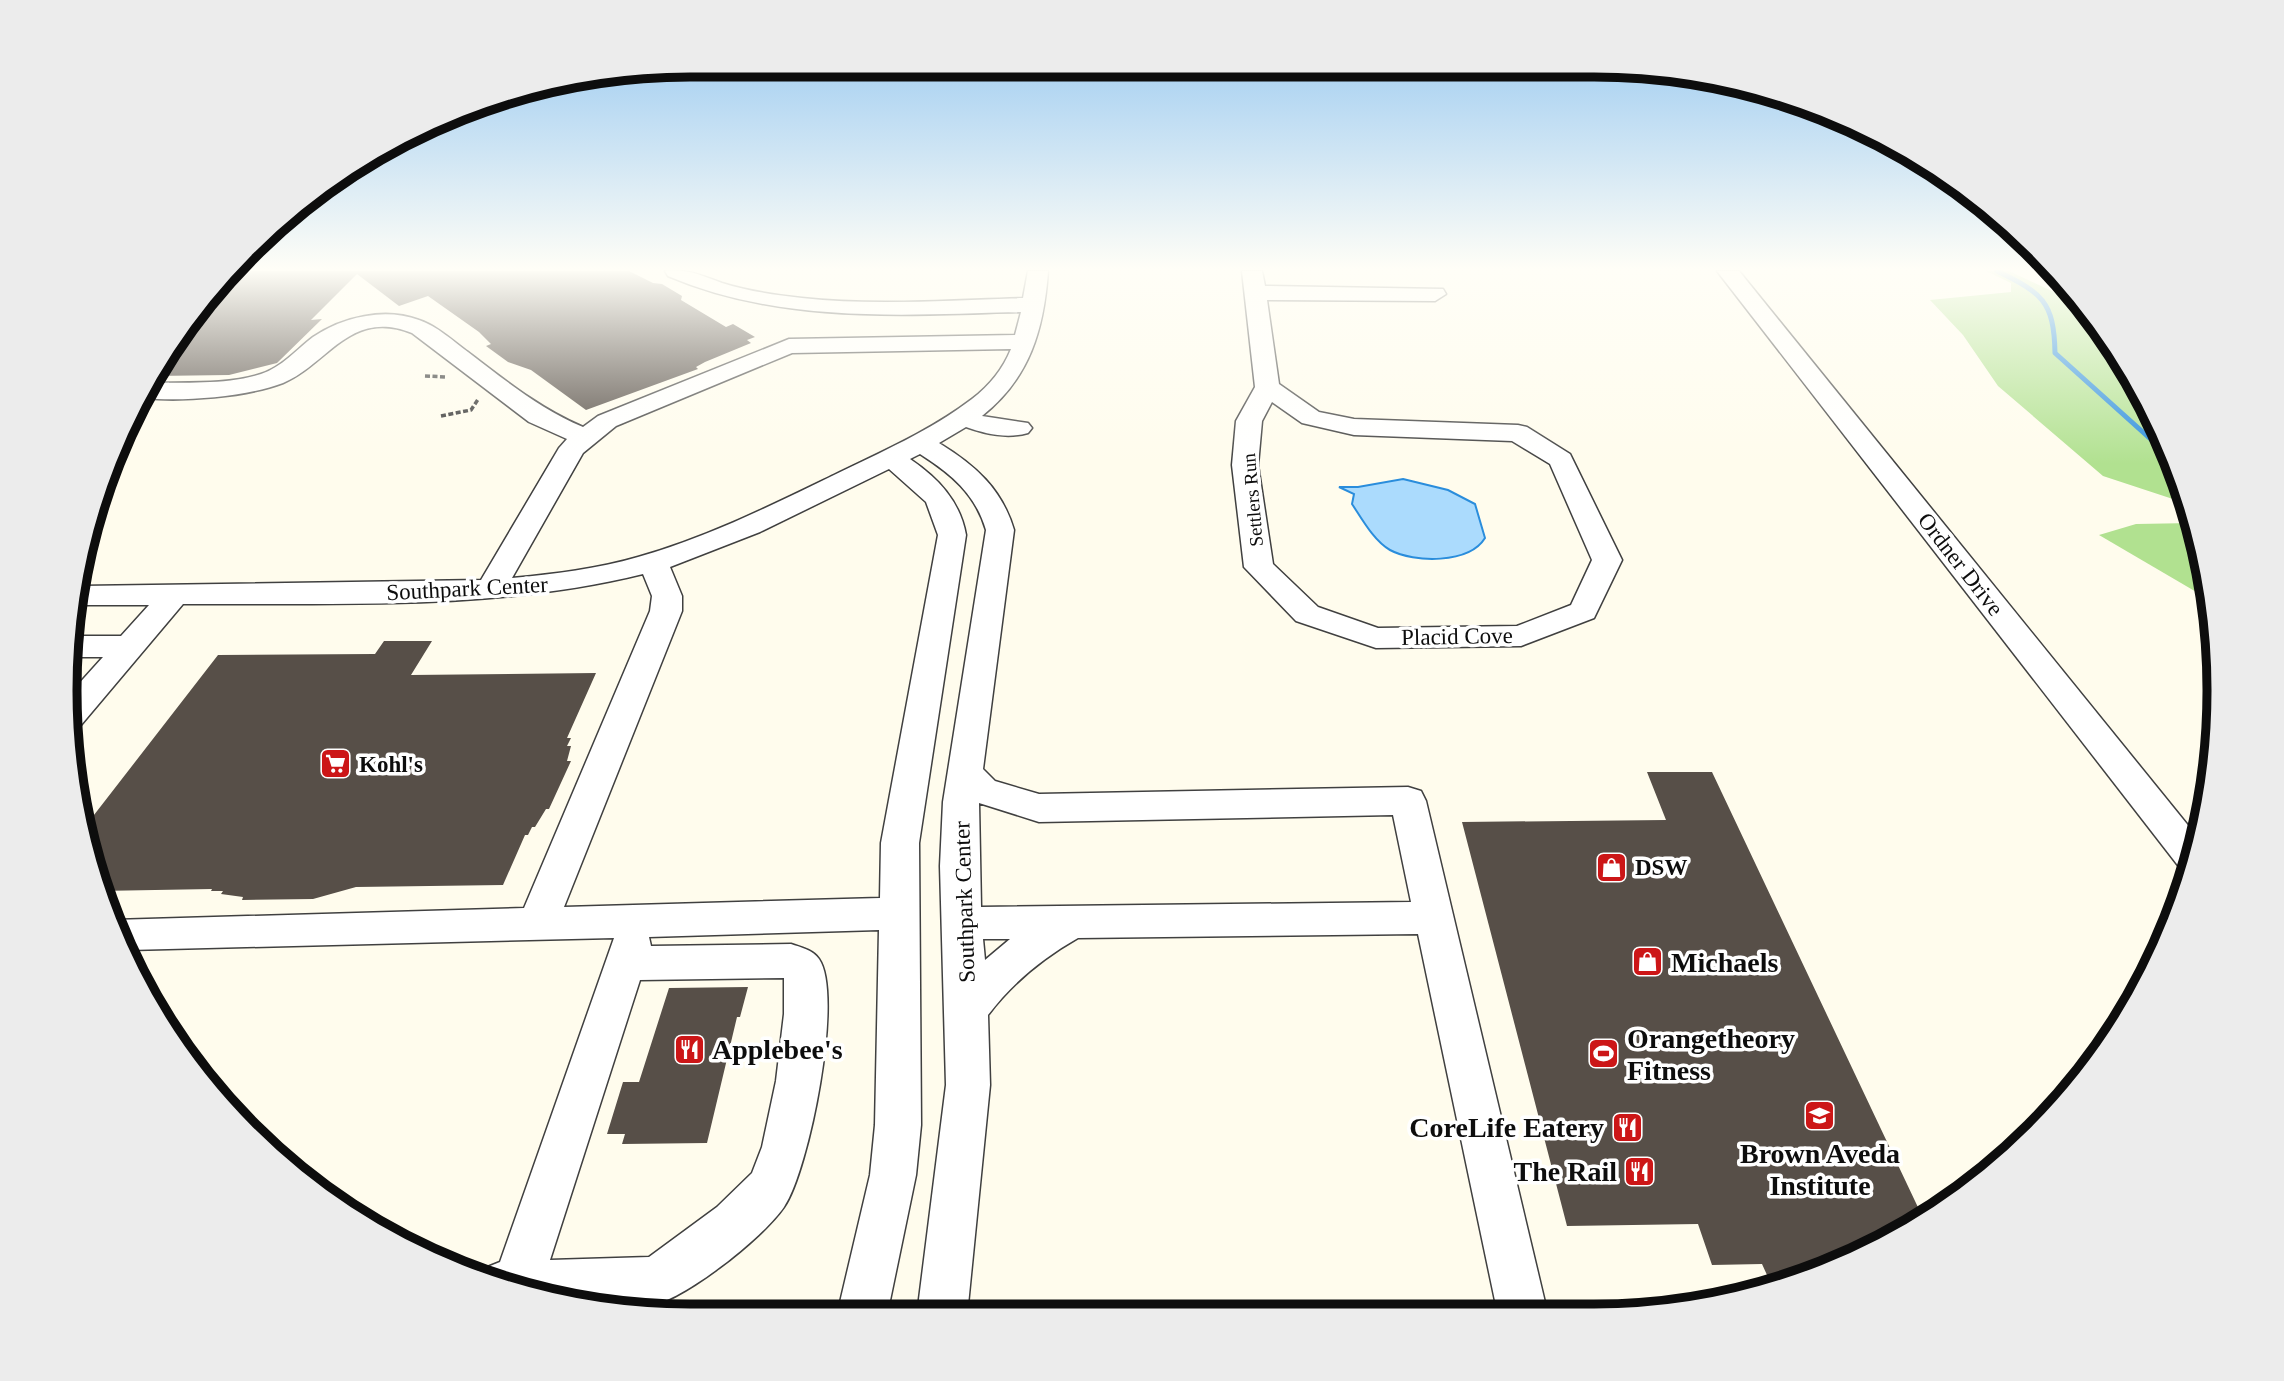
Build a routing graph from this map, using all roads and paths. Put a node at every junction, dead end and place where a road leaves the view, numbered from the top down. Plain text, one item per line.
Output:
1 (333, 335) edge
2 (430, 335) edge
3 (1025, 335) edge
4 (1261, 335) edge
5 (1779, 335) edge
6 (1024, 342) junction
7 (425, 376) dead end
8 (447, 377) dead end
9 (1267, 387) junction
10 (156, 390) edge
11 (471, 410) dead end
12 (441, 416) dead end
13 (961, 417) junction
14 (1311, 418) junction
15 (1249, 421) junction
16 (1019, 428) dead end
17 (583, 436) junction
18 (904, 450) junction
19 (835, 485) junction
20 (931, 492) junction
21 (653, 562) junction
22 (1259, 568) joint
23 (490, 590) junction
24 (174, 595) junction
25 (85, 596) edge
26 (130, 646) junction
27 (78, 647) edge
28 (77, 707) edge
29 (965, 772) junction
30 (2186, 849) edge
31 (897, 914) junction
32 (1434, 918) junction
33 (640, 919) junction
34 (1072, 922) junction
35 (962, 923) junction
36 (537, 924) junction
37 (128, 934) edge
38 (626, 963) junction
39 (967, 1010) junction
40 (513, 1277) edge
41 (542, 1285) edge
42 (864, 1304) edge
43 (943, 1304) edge
44 (1522, 1304) edge

1 - 10 street
2 - 17 street
3 - 6 street, Southpark Center
4 - 9 street
5 - 30 street, Ordner Drive
6 - 13 street, Southpark Center
6 - 17 street
7 - 8 path
9 - 14 street, Placid Cove
9 - 15 street, Settlers Run
11 - 12 path
13 - 16 street
13 - 18 street, Southpark Center
14 - 15 street, Placid Cove
14 - 22 street, Placid Cove
15 - 22 street, Settlers Run
17 - 23 street
18 - 19 street, Southpark Center
18 - 20 street
18 - 29 street, Southpark Center
19 - 20 street, Southpark Center
19 - 21 street, Southpark Center
20 - 31 street
21 - 23 street, Southpark Center
21 - 36 street
23 - 24 street, Southpark Center
24 - 25 street, Southpark Center
24 - 26 street
26 - 27 street
26 - 28 street
29 - 32 street
29 - 35 street, Southpark Center
31 - 33 street
31 - 42 street
32 - 34 street
32 - 44 street
33 - 36 street
33 - 38 street
34 - 35 street
34 - 39 street
35 - 39 street, Southpark Center
36 - 37 street
38 - 40 street
38 - 41 street
39 - 43 street, Southpark Center

